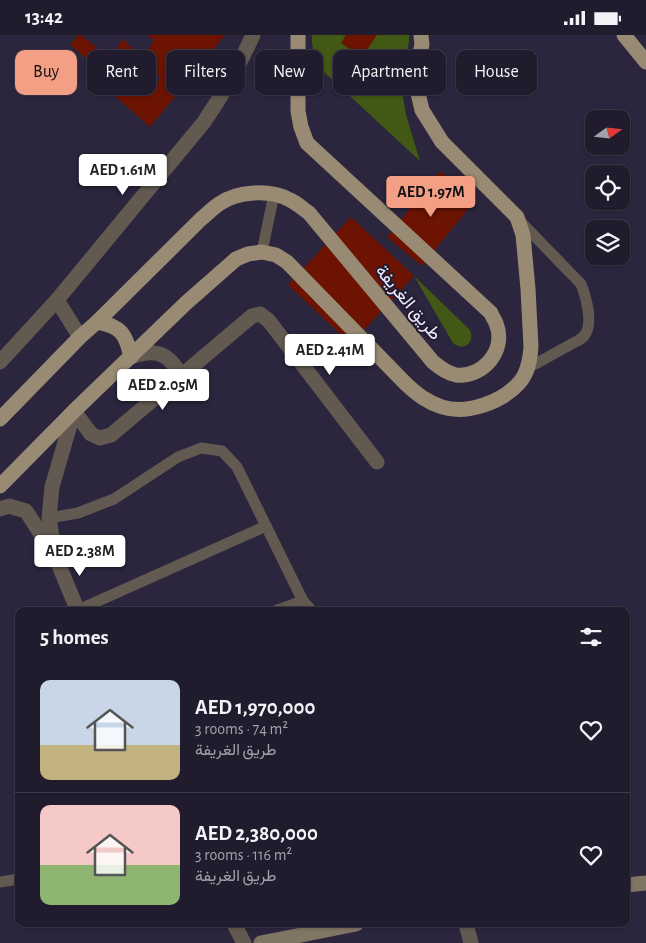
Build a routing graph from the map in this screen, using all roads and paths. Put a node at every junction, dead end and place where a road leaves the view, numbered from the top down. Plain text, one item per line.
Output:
1 (253, 35) edge
2 (298, 35) edge
3 (421, 35) edge
4 (624, 35) edge
5 (646, 62) edge
6 (274, 194) junction
7 (517, 217) junction
8 (262, 252) junction
9 (57, 300) junction
10 (97, 322) junction
11 (80, 337) junction
12 (131, 357) junction
13 (0, 362) edge
14 (528, 368) junction
15 (181, 375) junction
16 (74, 411) junction
17 (0, 419) edge
18 (377, 462) dead end
19 (0, 487) edge
20 (0, 509) edge
21 (50, 519) junction
22 (266, 526) junction
23 (55, 556) junction
24 (304, 601) junction
25 (77, 607) edge
26 (85, 607) edge
27 (287, 607) edge
28 (309, 607) edge
29 (15, 880) edge
30 (0, 882) edge
31 (646, 883) edge
32 (630, 885) edge
33 (236, 927) edge
34 (345, 927) edge
35 (467, 927) edge
36 (307, 938) edge
37 (244, 943) edge
38 (260, 943) edge
39 (471, 943) edge

1 - 9 street
2 - 6 main road, طريق الغريفة
3 - 7 main road
4 - 5 main road
6 - 8 lane
6 - 10 main road, طريق الغريفة
7 - 14 main road
7 - 14 lane
8 - 12 main road
8 - 14 main road
9 - 11 street
9 - 13 street
10 - 11 main road, طريق الغريفة
10 - 12 main road
11 - 17 main road, طريق الغريفة
12 - 15 street
12 - 16 main road
15 - 16 street
15 - 18 street
16 - 19 main road
16 - 21 street
20 - 23 street
21 - 22 lane
21 - 23 street
22 - 24 lane
22 - 26 lane
23 - 25 street
24 - 27 lane
24 - 28 lane
29 - 30 lane
31 - 32 street
33 - 37 street
34 - 36 street
35 - 39 street
36 - 38 street

